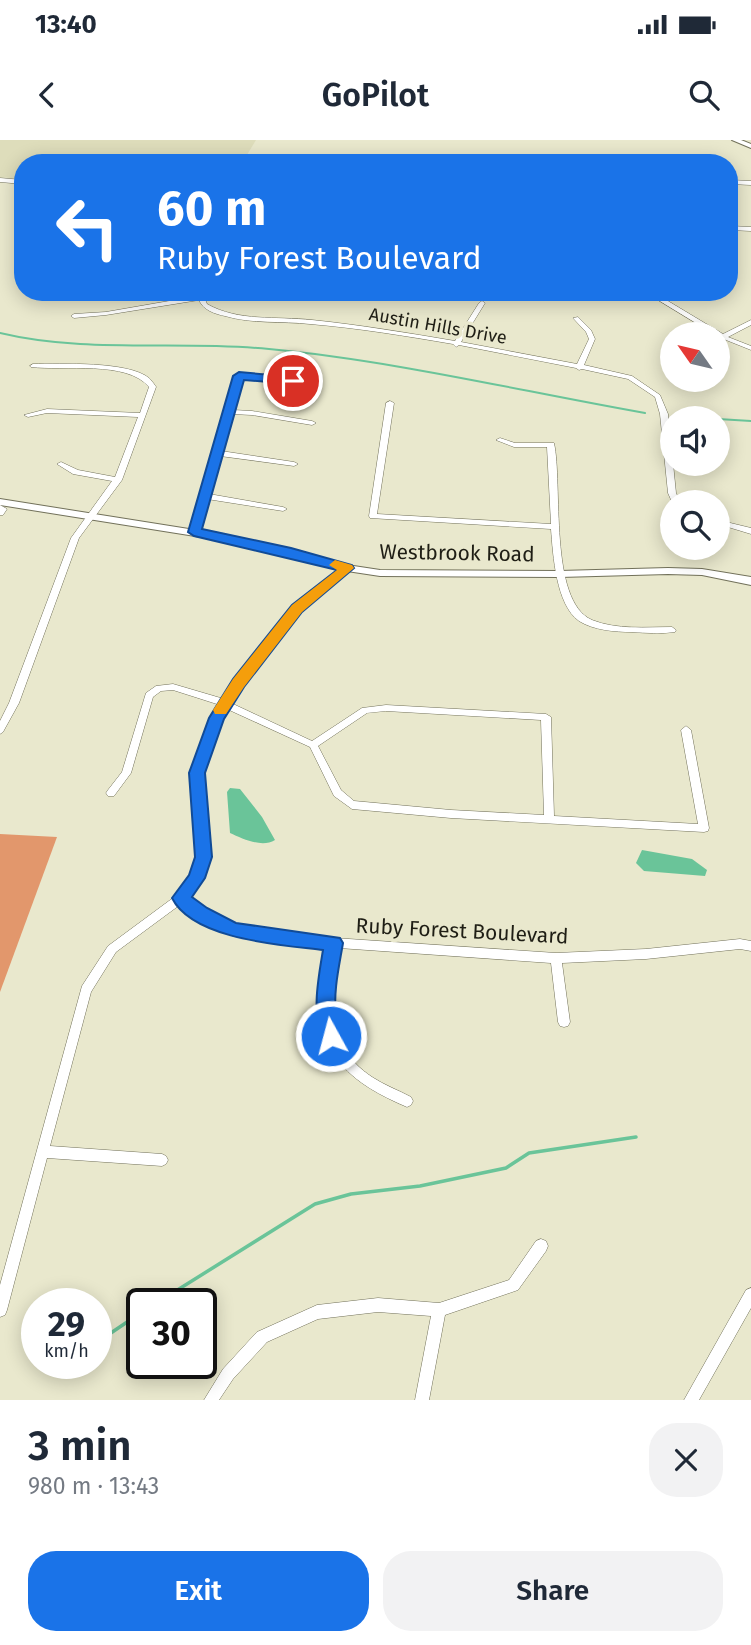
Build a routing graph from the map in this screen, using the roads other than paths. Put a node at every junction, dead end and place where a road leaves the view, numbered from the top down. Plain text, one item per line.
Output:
1 (735, 140) edge
2 (751, 146) edge
3 (166, 301) edge
4 (204, 301) edge
5 (663, 301) edge
6 (482, 303) dead end
7 (74, 316) dead end
8 (576, 318) dead end
9 (698, 322) edge
10 (751, 322) edge
11 (730, 333) edge
12 (730, 340) edge
13 (456, 345) junction
14 (751, 348) edge
15 (33, 366) dead end
16 (579, 368) junction
17 (293, 381) dead end
18 (390, 403) dead end
19 (229, 412) junction
20 (29, 415) dead end
21 (143, 415) junction
22 (312, 423) dead end
23 (500, 440) dead end
24 (217, 453) junction
25 (61, 464) dead end
26 (294, 464) dead end
27 (118, 480) junction
28 (672, 490) edge
29 (205, 496) junction
30 (0, 505) edge
31 (283, 509) dead end
32 (0, 513) edge
33 (93, 516) junction
34 (730, 525) edge
35 (556, 527) junction
36 (751, 531) edge
37 (194, 532) junction
38 (347, 568) junction
39 (560, 574) junction
40 (751, 582) edge
41 (672, 630) dead end
42 (224, 703) junction
43 (0, 730) edge
44 (686, 730) dead end
45 (313, 745) junction
46 (111, 793) dead end
47 (549, 820) junction
48 (181, 898) junction
49 (334, 943) junction
50 (751, 946) edge
51 (556, 958) junction
52 (564, 1022) dead end
53 (407, 1101) dead end
54 (43, 1152) junction
55 (162, 1160) dead end
56 (541, 1246) dead end
57 (751, 1295) edge
58 (0, 1310) edge
59 (439, 1310) junction
60 (211, 1400) edge
61 (422, 1400) edge
62 (691, 1400) edge

1 - 2 street
3 - 7 street
4 - 13 street, Austin Hills Drive
5 - 9 street
6 - 13 street
8 - 16 street
10 - 11 street
12 - 14 street
13 - 16 street, Austin Hills Drive
15 - 21 street
16 - 28 street, Austin Hills Drive
17 - 19 street
18 - 35 street
19 - 22 street
19 - 24 street
20 - 21 street
21 - 27 street
23 - 35 street
24 - 26 street
24 - 29 street
25 - 27 street
27 - 33 street
29 - 31 street
29 - 37 street
30 - 32 street
30 - 33 street, Westbrook Road
33 - 37 street, Westbrook Road
33 - 43 street
34 - 36 street
35 - 39 street
37 - 38 street, Westbrook Road
38 - 39 street, Westbrook Road
38 - 42 street
39 - 40 street, Westbrook Road
39 - 41 street
42 - 45 street
42 - 46 street
42 - 48 street
44 - 47 street
45 - 47 street
45 - 47 street
48 - 49 street, Ruby Forest Boulevard
48 - 54 street
49 - 51 street, Ruby Forest Boulevard
49 - 53 street
50 - 51 street, Ruby Forest Boulevard
51 - 52 street
54 - 55 street
54 - 58 street
56 - 59 street
57 - 62 street
59 - 60 street
59 - 61 street

